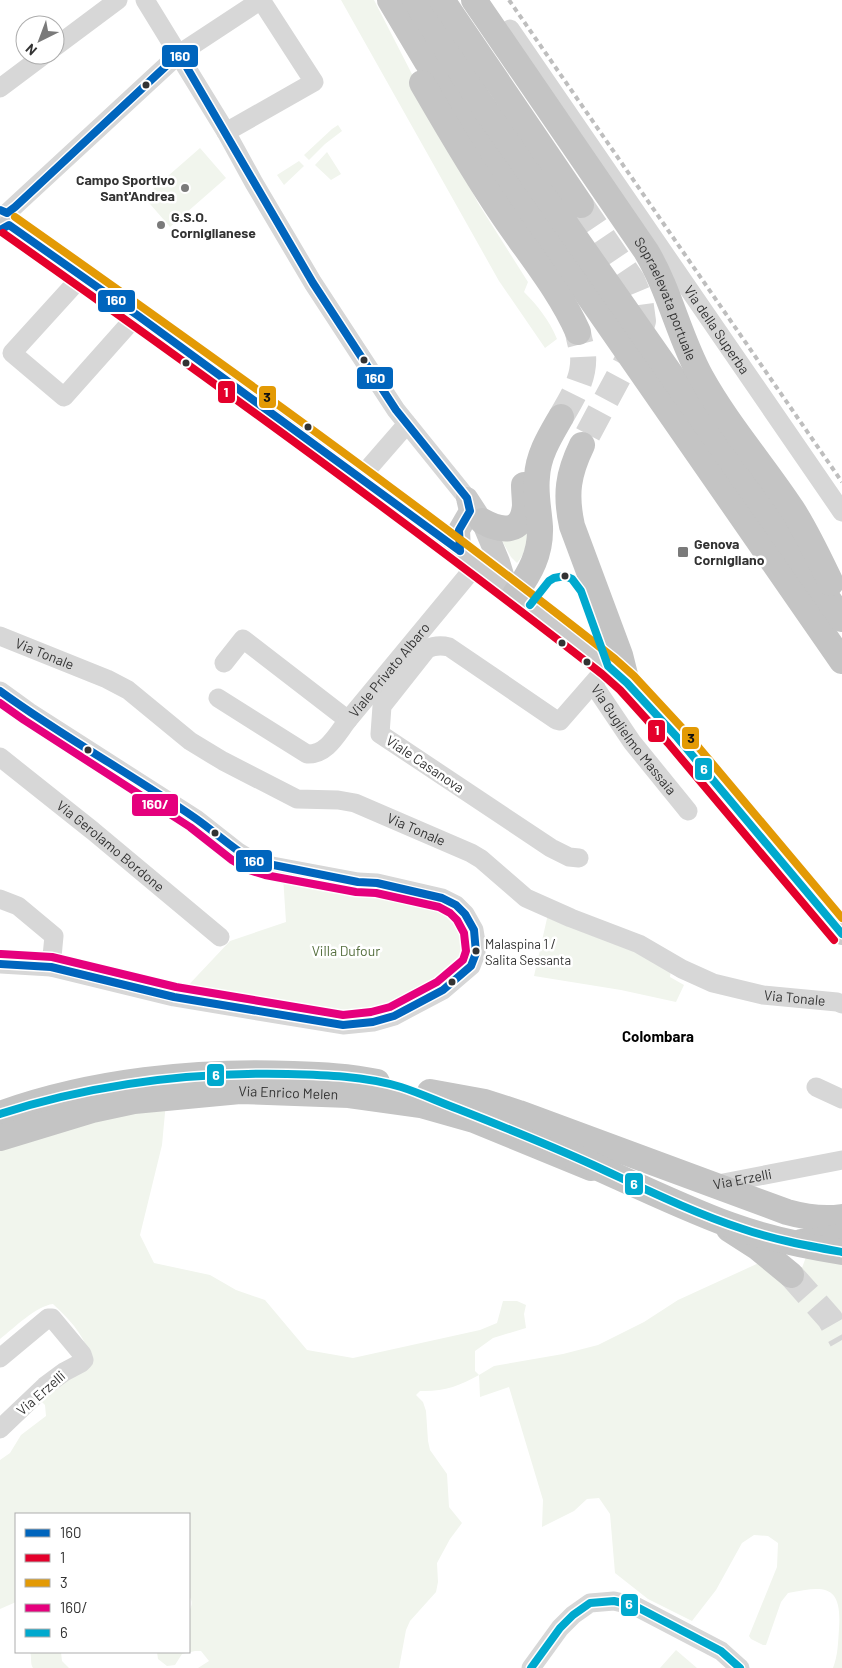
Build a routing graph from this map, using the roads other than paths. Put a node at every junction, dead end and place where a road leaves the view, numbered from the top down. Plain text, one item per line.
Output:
1 (118, 0) edge
2 (145, 0) edge
3 (261, 0) edge
4 (379, 0) edge
5 (390, 0) edge
6 (415, 0) edge
7 (442, 0) edge
8 (474, 0) edge
9 (490, 0) edge
10 (65, 40) edge
11 (179, 54) junction
12 (31, 65) edge
13 (0, 88) edge
14 (226, 132) junction
15 (581, 205) tunnel mouth
16 (4, 220) edge
17 (82, 276) junction
18 (137, 315) junction
19 (578, 332) tunnel mouth
20 (401, 417) junction
21 (582, 445) tunnel mouth
22 (360, 478) junction
23 (467, 498) junction
24 (842, 512) edge
25 (482, 521) junction
26 (762, 526) junction
27 (469, 558) junction
28 (511, 591) junction
29 (842, 606) edge
30 (842, 619) edge
31 (0, 636) edge
32 (842, 661) edge
33 (224, 663) dead end
34 (617, 675) junction
35 (594, 684) junction
36 (0, 691) edge
37 (218, 698) dead end
38 (348, 720) junction
39 (0, 757) edge
40 (688, 811) dead end
41 (580, 858) dead end
42 (0, 898) edge
43 (842, 934) edge
44 (220, 937) dead end
45 (0, 964) edge
46 (51, 967) junction
47 (842, 1004) edge
48 (394, 1085) junction
49 (816, 1087) dead end
50 (842, 1100) edge
51 (0, 1114) edge
52 (0, 1138) edge
53 (646, 1159) dead end
54 (842, 1160) edge
55 (842, 1217) edge
56 (728, 1229) junction
57 (831, 1238) edge
58 (842, 1252) edge
59 (791, 1275) tunnel mouth
60 (0, 1358) edge
61 (0, 1429) edge
62 (531, 1668) edge
63 (740, 1668) edge

1 - 10 street
2 - 11 street
3 - 11 street
3 - 14 street
4 - 19 highway
5 - 26 highway
6 - 26 highway
7 - 15 highway
8 - 29 highway, Sopraelevata portuale
9 - 24 street, Via della Superba
11 - 14 street
11 - 16 street
12 - 13 street
14 - 20 street
16 - 17 main road
17 - 18 main road
17 - 18 street
18 - 22 main road
20 - 22 street
20 - 23 street
21 - 34 highway
22 - 27 main road
23 - 25 main road
23 - 27 main road
25 - 28 main road
25 - 28 highway
26 - 30 highway
26 - 32 highway
27 - 28 main road
27 - 38 street, Viale Privato Albaro
28 - 34 main road
31 - 47 street, Via Tonale
33 - 38 street, Viale Privato Albaro
34 - 35 street, Via Guglielmo Massaia
34 - 43 main road
35 - 40 street, Via Guglielmo Massaia
35 - 41 street, Viale Casanova
36 - 46 street
37 - 38 street
39 - 44 street, Via Gerolamo Bordone
42 - 46 street
45 - 46 street
48 - 51 highway, Via Enrico Melen
48 - 55 highway
48 - 58 highway, bridge
49 - 50 street
52 - 56 highway, Via Enrico Melen, bridge
53 - 54 street, Via Erzelli
56 - 57 highway, bridge
56 - 59 highway
60 - 61 street, Via Erzelli
62 - 63 street

